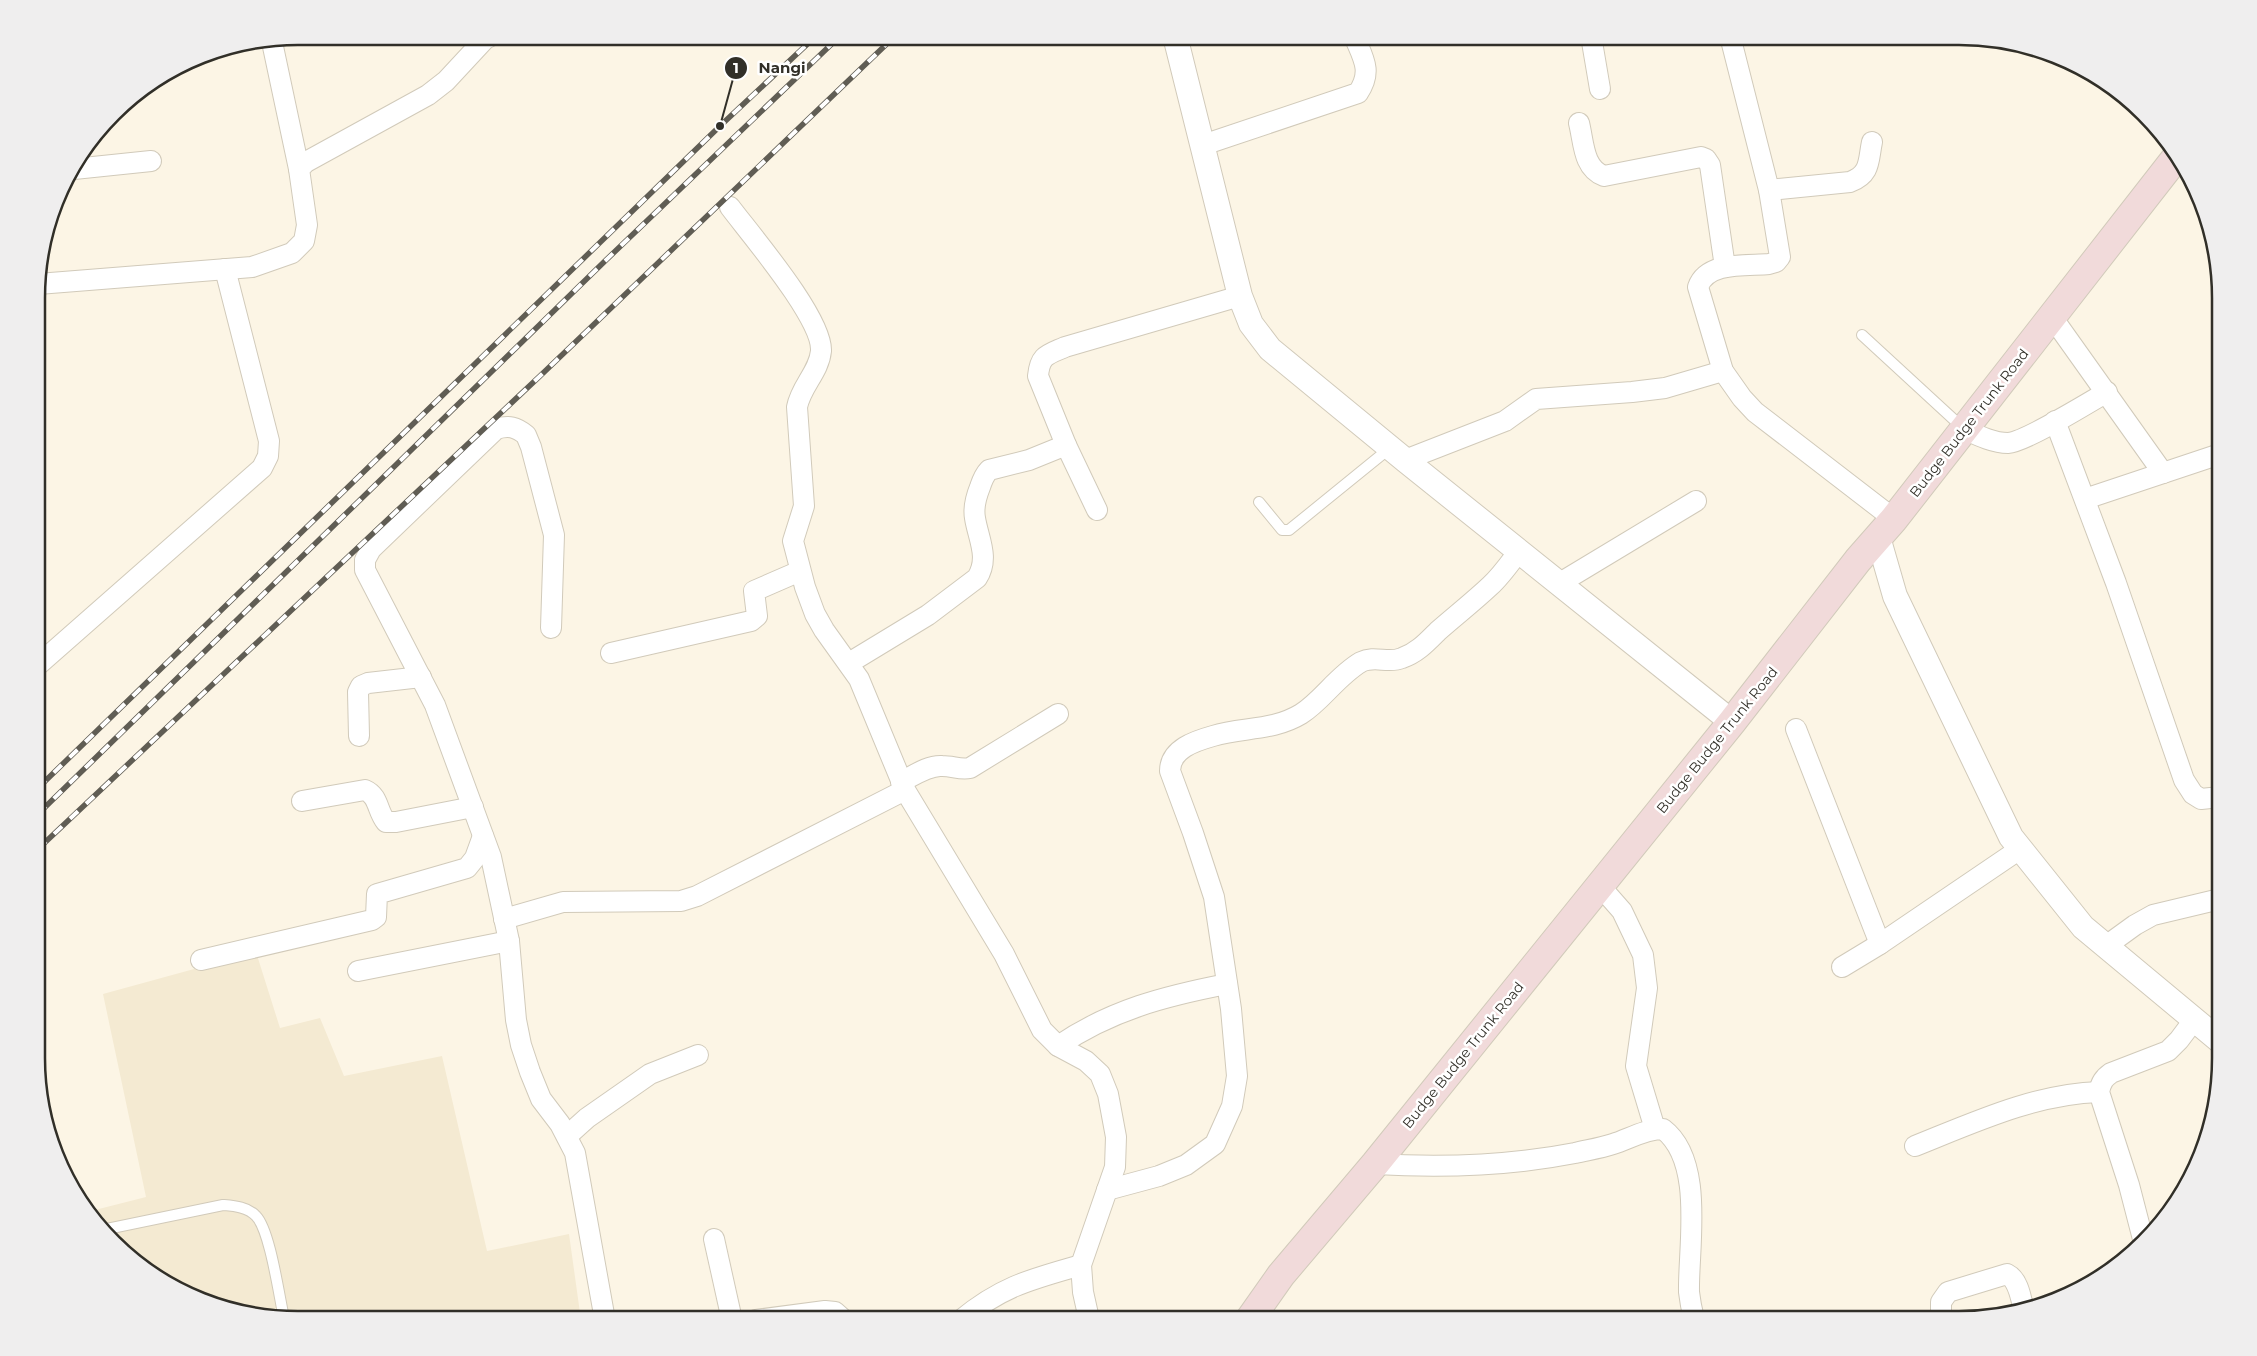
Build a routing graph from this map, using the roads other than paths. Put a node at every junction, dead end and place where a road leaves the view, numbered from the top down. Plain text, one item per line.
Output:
1 (479, 45) edge
2 (1177, 45) edge
3 (1357, 45) edge
4 (1593, 45) edge
5 (1732, 45) edge
6 (273, 47) edge
7 (1600, 89) dead end
8 (1579, 123) dead end
9 (1872, 142) dead end
10 (1203, 145) junction
11 (151, 161) dead end
12 (2172, 163) edge
13 (82, 167) edge
14 (299, 170) junction
15 (1770, 190) junction
16 (730, 206) dead end
17 (1725, 267) junction
18 (225, 269) junction
19 (46, 283) edge
20 (1240, 296) junction
21 (2052, 317) junction
22 (1862, 335) dead end
23 (1724, 371) junction
24 (2107, 392) junction
25 (2055, 421) junction
26 (1964, 429) junction
27 (1066, 445) junction
28 (1397, 454) junction
29 (2212, 457) edge
30 (2163, 473) junction
31 (2085, 499) junction
32 (1696, 501) dead end
33 (1259, 502) dead end
34 (1097, 510) dead end
35 (1886, 528) junction
36 (1519, 551) junction
37 (800, 571) junction
38 (1560, 584) junction
39 (551, 628) dead end
40 (611, 653) dead end
41 (45, 659) edge
42 (849, 663) junction
43 (421, 677) junction
44 (1058, 714) dead end
45 (1732, 722) junction
46 (1796, 730) dead end
47 (359, 736) dead end
48 (903, 786) junction
49 (2212, 798) edge
50 (302, 801) dead end
51 (473, 807) junction
52 (483, 836) junction
53 (2020, 849) junction
54 (1600, 886) junction
55 (2212, 901) edge
56 (504, 919) junction
57 (509, 941) junction
58 (1880, 944) junction
59 (2106, 946) junction
60 (201, 960) dead end
61 (1842, 967) dead end
62 (358, 971) dead end
63 (1227, 984) junction
64 (2194, 1020) junction
65 (2212, 1034) edge
66 (1058, 1046) junction
67 (698, 1055) dead end
68 (2100, 1092) junction
69 (1655, 1129) junction
70 (567, 1136) junction
71 (1915, 1146) dead end
72 (1375, 1164) junction
73 (1107, 1190) junction
74 (111, 1228) edge
75 (2141, 1233) edge
76 (714, 1239) dead end
77 (1081, 1265) junction
78 (2022, 1303) edge
79 (282, 1310) edge
80 (603, 1311) edge
81 (730, 1311) edge
82 (972, 1311) edge
83 (1087, 1311) edge
84 (1260, 1311) edge
85 (1692, 1311) edge
86 (1941, 1311) edge

1 - 14 street
2 - 10 street
3 - 10 street
4 - 7 street
5 - 15 street
6 - 14 street
8 - 17 street
9 - 15 street
10 - 20 street
11 - 13 street
12 - 21 main road, Budge Budge Trunk Road
14 - 18 street
15 - 17 street
16 - 37 street
17 - 23 street
18 - 19 street
18 - 41 street
20 - 27 street
20 - 28 street
21 - 24 street
21 - 26 main road, Budge Budge Trunk Road
22 - 26 lane
23 - 28 street
23 - 35 street
24 - 25 street
24 - 30 street
25 - 26 street
25 - 31 street
26 - 35 main road, Budge Budge Trunk Road
27 - 34 street
27 - 42 street
28 - 33 lane
28 - 36 street
29 - 30 street
30 - 31 street
31 - 49 street
32 - 38 street
35 - 45 main road, Budge Budge Trunk Road
35 - 53 street
36 - 38 street
36 - 63 street
37 - 40 street
37 - 42 street
38 - 45 street
39 - 43 street
42 - 48 street
43 - 47 street
43 - 51 street
44 - 48 street
45 - 54 main road, Budge Budge Trunk Road
46 - 58 street
48 - 56 street
48 - 66 street
50 - 51 street
51 - 52 street
52 - 56 street
52 - 60 street
53 - 58 street
53 - 59 street
54 - 69 street
54 - 72 main road, Budge Budge Trunk Road
55 - 59 street
56 - 57 street
57 - 62 street
57 - 70 street
58 - 61 street
59 - 64 street
63 - 66 street
63 - 73 street
64 - 65 street
64 - 68 street
66 - 73 street
67 - 70 street
68 - 71 street
68 - 75 street
69 - 72 street
69 - 85 street
70 - 80 street
72 - 84 main road, Budge Budge Trunk Road
73 - 77 street
74 - 79 lane
76 - 81 street
77 - 82 street
77 - 83 street
78 - 86 street

